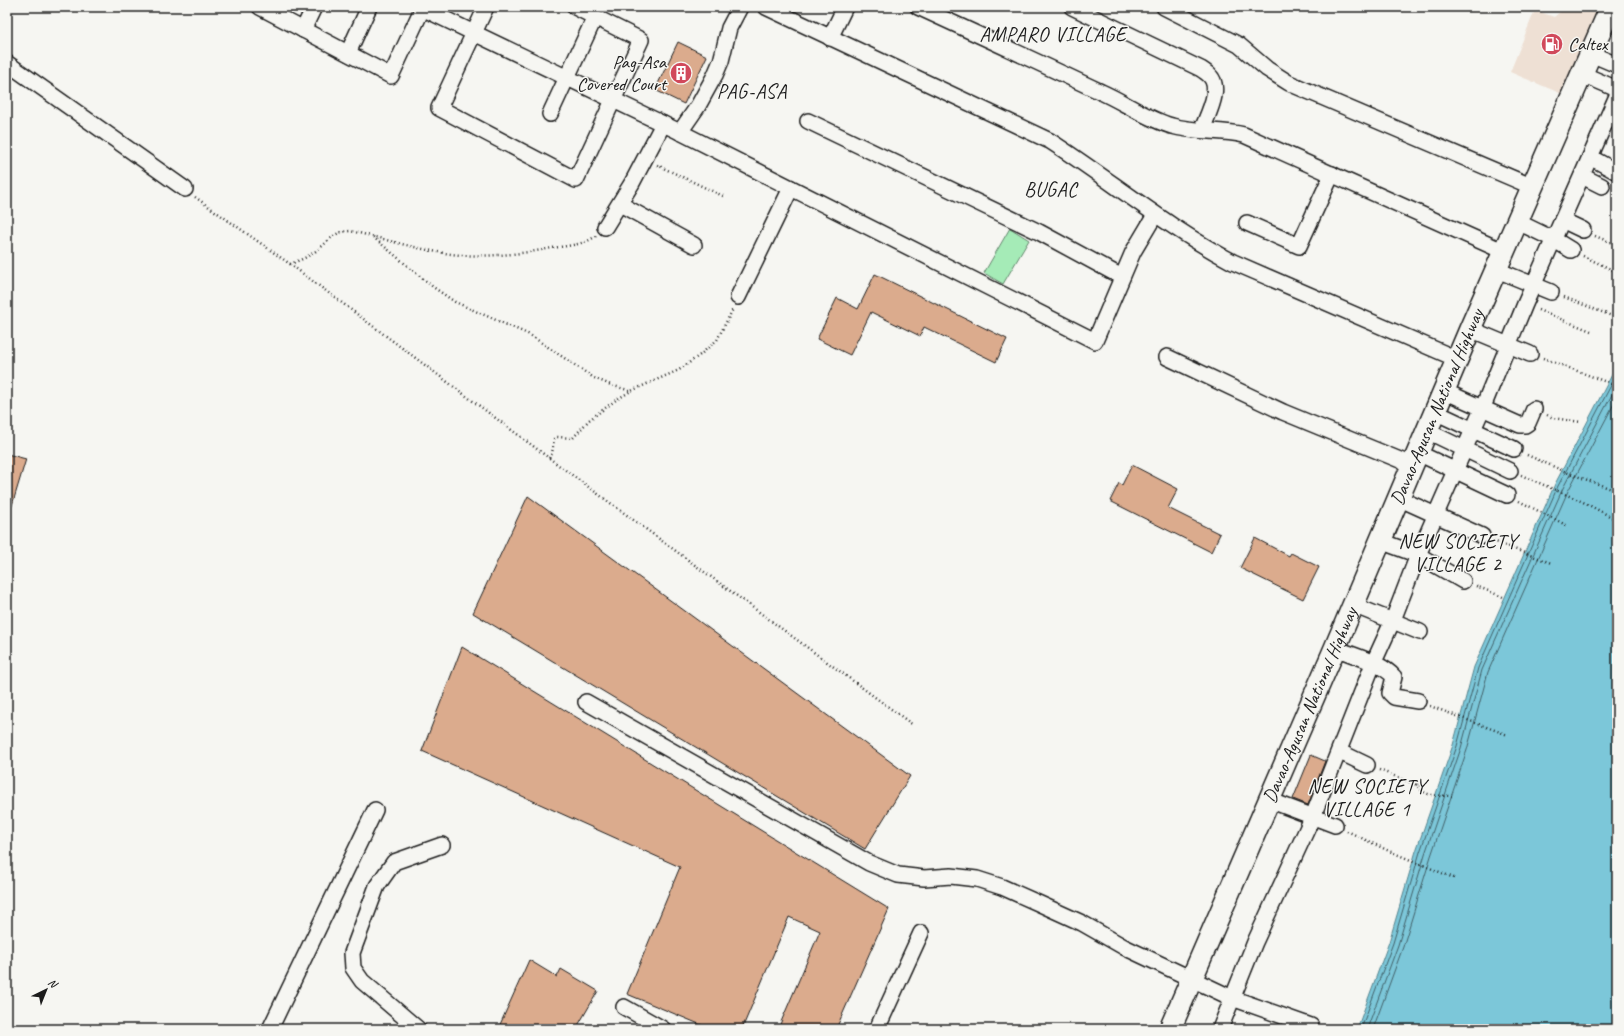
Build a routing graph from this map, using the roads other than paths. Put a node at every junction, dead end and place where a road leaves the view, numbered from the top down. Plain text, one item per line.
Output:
1 (260, 7) edge
2 (314, 7) edge
3 (369, 7) edge
4 (486, 7) edge
5 (575, 7) edge
6 (740, 7) edge
7 (766, 7) edge
8 (845, 7) edge
9 (918, 7) edge
10 (1072, 7) edge
11 (1164, 7) edge
12 (423, 8) edge
13 (1612, 12) edge
14 (595, 17) junction
15 (303, 30) junction
16 (474, 33) junction
17 (830, 38) junction
18 (348, 53) junction
19 (1591, 54) junction
20 (7, 63) edge
21 (1617, 65) edge
22 (1582, 74) junction
23 (567, 77) junction
24 (1617, 90) edge
25 (1617, 96) edge
26 (613, 100) junction
27 (550, 114) dead end
28 (808, 121) dead end
29 (663, 124) junction
30 (1202, 130) junction
31 (680, 132) junction
32 (1590, 157) junction
33 (1615, 171) dead end
34 (1332, 174) junction
35 (1582, 176) junction
36 (1533, 186) junction
37 (1602, 186) dead end
38 (791, 188) junction
39 (185, 189) road end
40 (620, 204) junction
41 (1155, 214) junction
42 (1562, 220) junction
43 (1518, 222) junction
44 (1247, 223) dead end
45 (605, 227) road end
46 (1583, 230) road end
47 (1553, 239) junction
48 (694, 245) dead end
49 (1571, 250) road end
50 (1501, 261) junction
51 (1122, 277) junction
52 (1534, 284) junction
53 (1551, 292) road end
54 (738, 297) road end
55 (1470, 329) junction
56 (1508, 344) junction
57 (1530, 354) road end
58 (1167, 357) dead end
59 (1457, 359) junction
60 (1444, 391) junction
61 (1483, 408) junction
62 (1534, 409) road end
63 (1435, 412) junction
64 (1473, 430) junction
65 (1427, 431) junction
66 (1465, 449) junction
67 (1514, 450) road end
68 (1415, 459) junction
69 (1455, 470) junction
70 (1510, 470) road end
71 (1507, 495) road end
72 (1398, 498) junction
73 (1436, 515) junction
74 (1482, 536) road end
75 (1380, 541) junction
76 (1418, 555) junction
77 (1463, 581) road end
78 (1353, 605) junction
79 (1393, 620) junction
80 (1420, 632) dead end
81 (1335, 648) junction
82 (1373, 664) junction
83 (1418, 701) road end
84 (586, 702) dead end
85 (1340, 752) junction
86 (1367, 765) road end
87 (1269, 800) junction
88 (375, 810) dead end
89 (1314, 816) junction
90 (1335, 825) road end
91 (442, 845) dead end
92 (921, 933) dead end
93 (1192, 979) junction
94 (1232, 998) junction
95 (624, 1006) dead end
96 (1311, 1026) dead end
97 (270, 1029) edge
98 (418, 1029) edge
99 (663, 1029) edge
100 (877, 1029) edge
101 (1170, 1029) edge
102 (1220, 1029) edge

1 - 15 street
2 - 15 street
3 - 18 street
4 - 16 street
5 - 14 street
6 - 31 street
7 - 17 street
8 - 17 street
9 - 30 street
10 - 30 street
11 - 36 street
12 - 16 street
12 - 18 street
13 - 19 highway, Davao-Agusan National Highway
14 - 23 street
14 - 26 street
15 - 18 street
16 - 23 street
16 - 26 street
17 - 41 street
19 - 21 street
19 - 22 highway, Davao-Agusan National Highway
20 - 39 street
22 - 24 street
22 - 36 highway, Davao-Agusan National Highway
23 - 26 street
23 - 27 street
25 - 32 street
26 - 29 street
28 - 51 street
29 - 31 street
29 - 40 street
30 - 34 street
31 - 38 street
32 - 33 street
32 - 35 street
34 - 44 street
34 - 50 street
35 - 37 street
35 - 42 street
36 - 43 highway, Davao-Agusan National Highway
38 - 51 street
38 - 54 street
40 - 45 street
40 - 48 street
41 - 51 street
41 - 59 street
42 - 46 street
42 - 47 street
43 - 47 street
43 - 50 highway, Davao-Agusan National Highway
47 - 49 street
47 - 52 street
50 - 52 street
50 - 55 highway, Davao-Agusan National Highway
52 - 53 street
52 - 56 street
55 - 56 street
55 - 59 highway, Davao-Agusan National Highway
56 - 57 street
56 - 61 street
58 - 68 street
59 - 60 highway, Davao-Agusan National Highway
60 - 61 street
60 - 63 highway, Davao-Agusan National Highway
61 - 62 street
61 - 64 street
63 - 64 street
63 - 65 highway, Davao-Agusan National Highway
64 - 66 street
64 - 67 street
65 - 66 street
65 - 68 highway, Davao-Agusan National Highway
66 - 69 street
66 - 70 street
68 - 69 street
68 - 72 highway, Davao-Agusan National Highway
69 - 71 street
69 - 73 street
72 - 73 street
72 - 75 highway, Davao-Agusan National Highway
73 - 74 street
73 - 76 street
75 - 76 street
75 - 78 highway, Davao-Agusan National Highway
76 - 77 street
76 - 79 street
78 - 79 street
78 - 81 highway, Davao-Agusan National Highway
79 - 80 street
79 - 82 street
81 - 82 street
81 - 87 highway, Davao-Agusan National Highway
82 - 83 street
82 - 85 street
84 - 93 street
85 - 86 street
85 - 89 street
87 - 89 street
87 - 93 highway, Davao-Agusan National Highway
88 - 97 street
89 - 90 street
89 - 94 street
91 - 98 street
92 - 100 street
93 - 94 street
93 - 101 highway, Davao-Agusan National Highway
94 - 96 street
94 - 102 street
95 - 99 street

